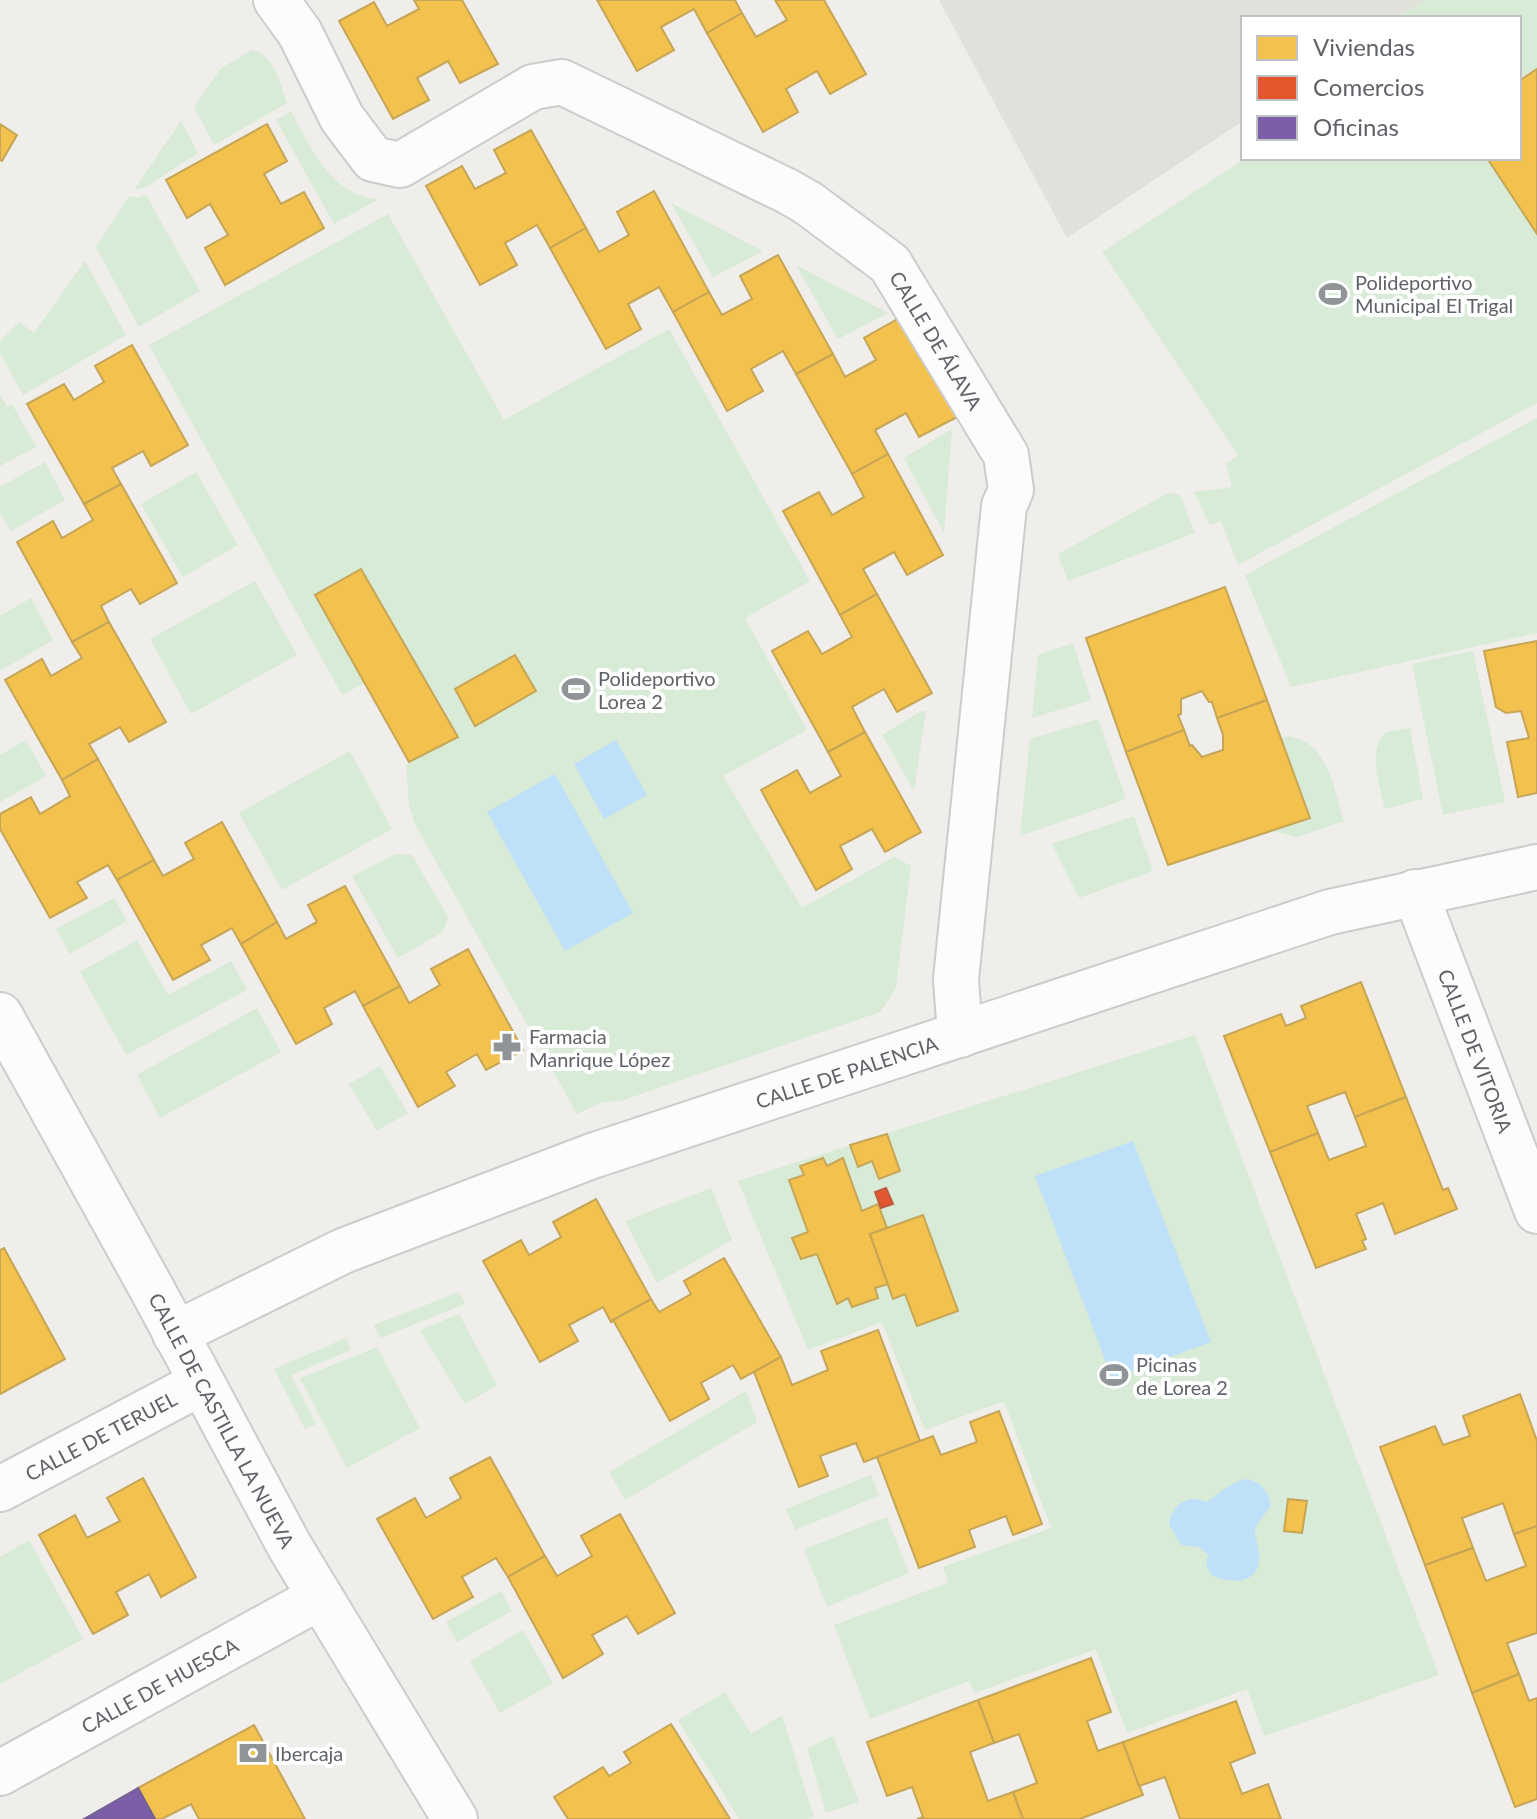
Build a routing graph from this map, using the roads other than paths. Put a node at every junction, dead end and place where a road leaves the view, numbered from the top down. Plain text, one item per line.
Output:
1 (276, 0) edge
2 (1537, 867) edge
3 (1415, 892) junction
4 (0, 1015) edge
5 (960, 1035) junction
6 (1537, 1211) edge
7 (175, 1334) junction
8 (201, 1383) junction
9 (0, 1489) edge
10 (320, 1597) junction
11 (0, 1773) edge
12 (455, 1819) edge

1 - 5 street, CALLE DE ÁLAVA
2 - 3 street, CALLE DE PALENCIA
3 - 5 street, CALLE DE PALENCIA
3 - 6 street, CALLE DE VITORIA
4 - 7 street, CALLE DE CASTILLA LA NUEVA
5 - 7 street, CALLE DE PALENCIA
7 - 8 street, CALLE DE CASTILLA LA NUEVA
8 - 9 street, CALLE DE TERUEL
8 - 10 street, CALLE DE CASTILLA LA NUEVA
10 - 11 street, CALLE DE HUESCA
10 - 12 street, CALLE DE CASTILLA LA NUEVA

